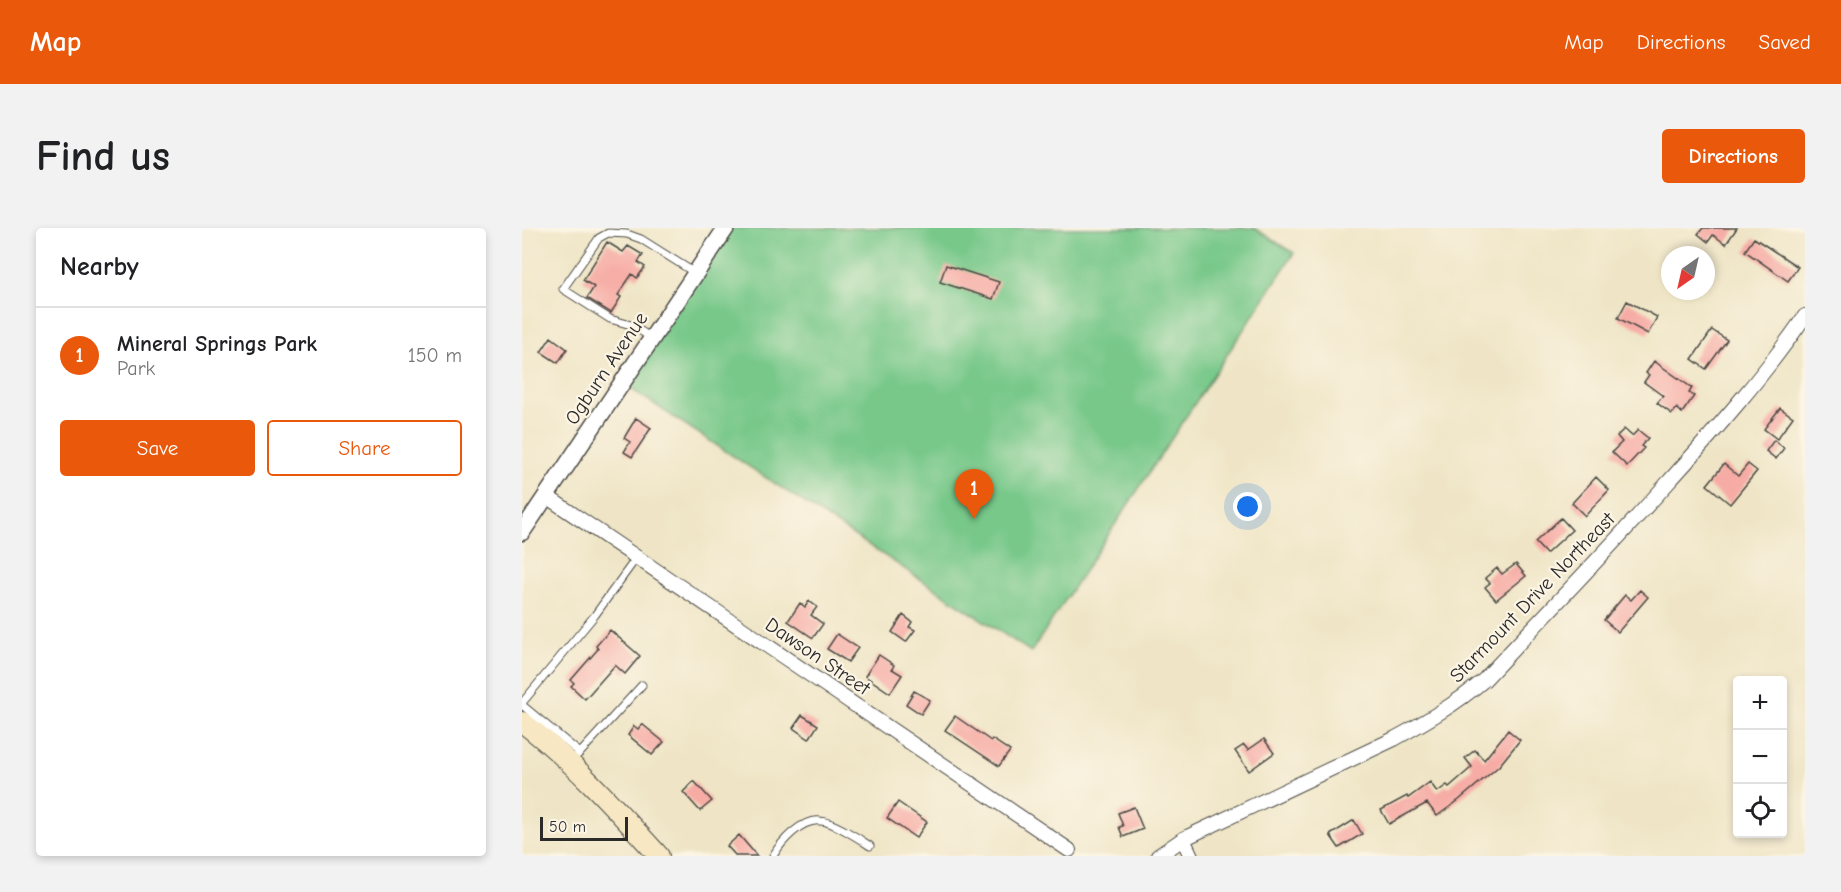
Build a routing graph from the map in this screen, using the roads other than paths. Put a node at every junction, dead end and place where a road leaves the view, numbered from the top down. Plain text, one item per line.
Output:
1 (726, 228) edge
2 (695, 273) junction
3 (1805, 316) edge
4 (652, 338) junction
5 (546, 496) junction
6 (522, 532) edge
7 (637, 557) junction
8 (642, 685) dead end
9 (522, 704) edge
10 (522, 722) edge
11 (575, 758) junction
12 (1183, 839) junction
13 (870, 846) dead end
14 (1069, 849) dead end
15 (659, 856) edge
16 (773, 856) edge
17 (1158, 856) edge
18 (1191, 856) edge

1 - 2 street, Ogburn Avenue
2 - 4 street, Ogburn Avenue
2 - 4 lane
3 - 12 street, Starmount Drive Northeast
4 - 5 street, Ogburn Avenue
5 - 6 street, Ogburn Avenue
5 - 7 street, Dawson Street
7 - 9 lane
7 - 14 street, Dawson Street
8 - 11 lane
9 - 11 lane
10 - 11 main road
11 - 15 main road
12 - 17 street, Starmount Drive Northeast
12 - 18 street
13 - 16 lane

